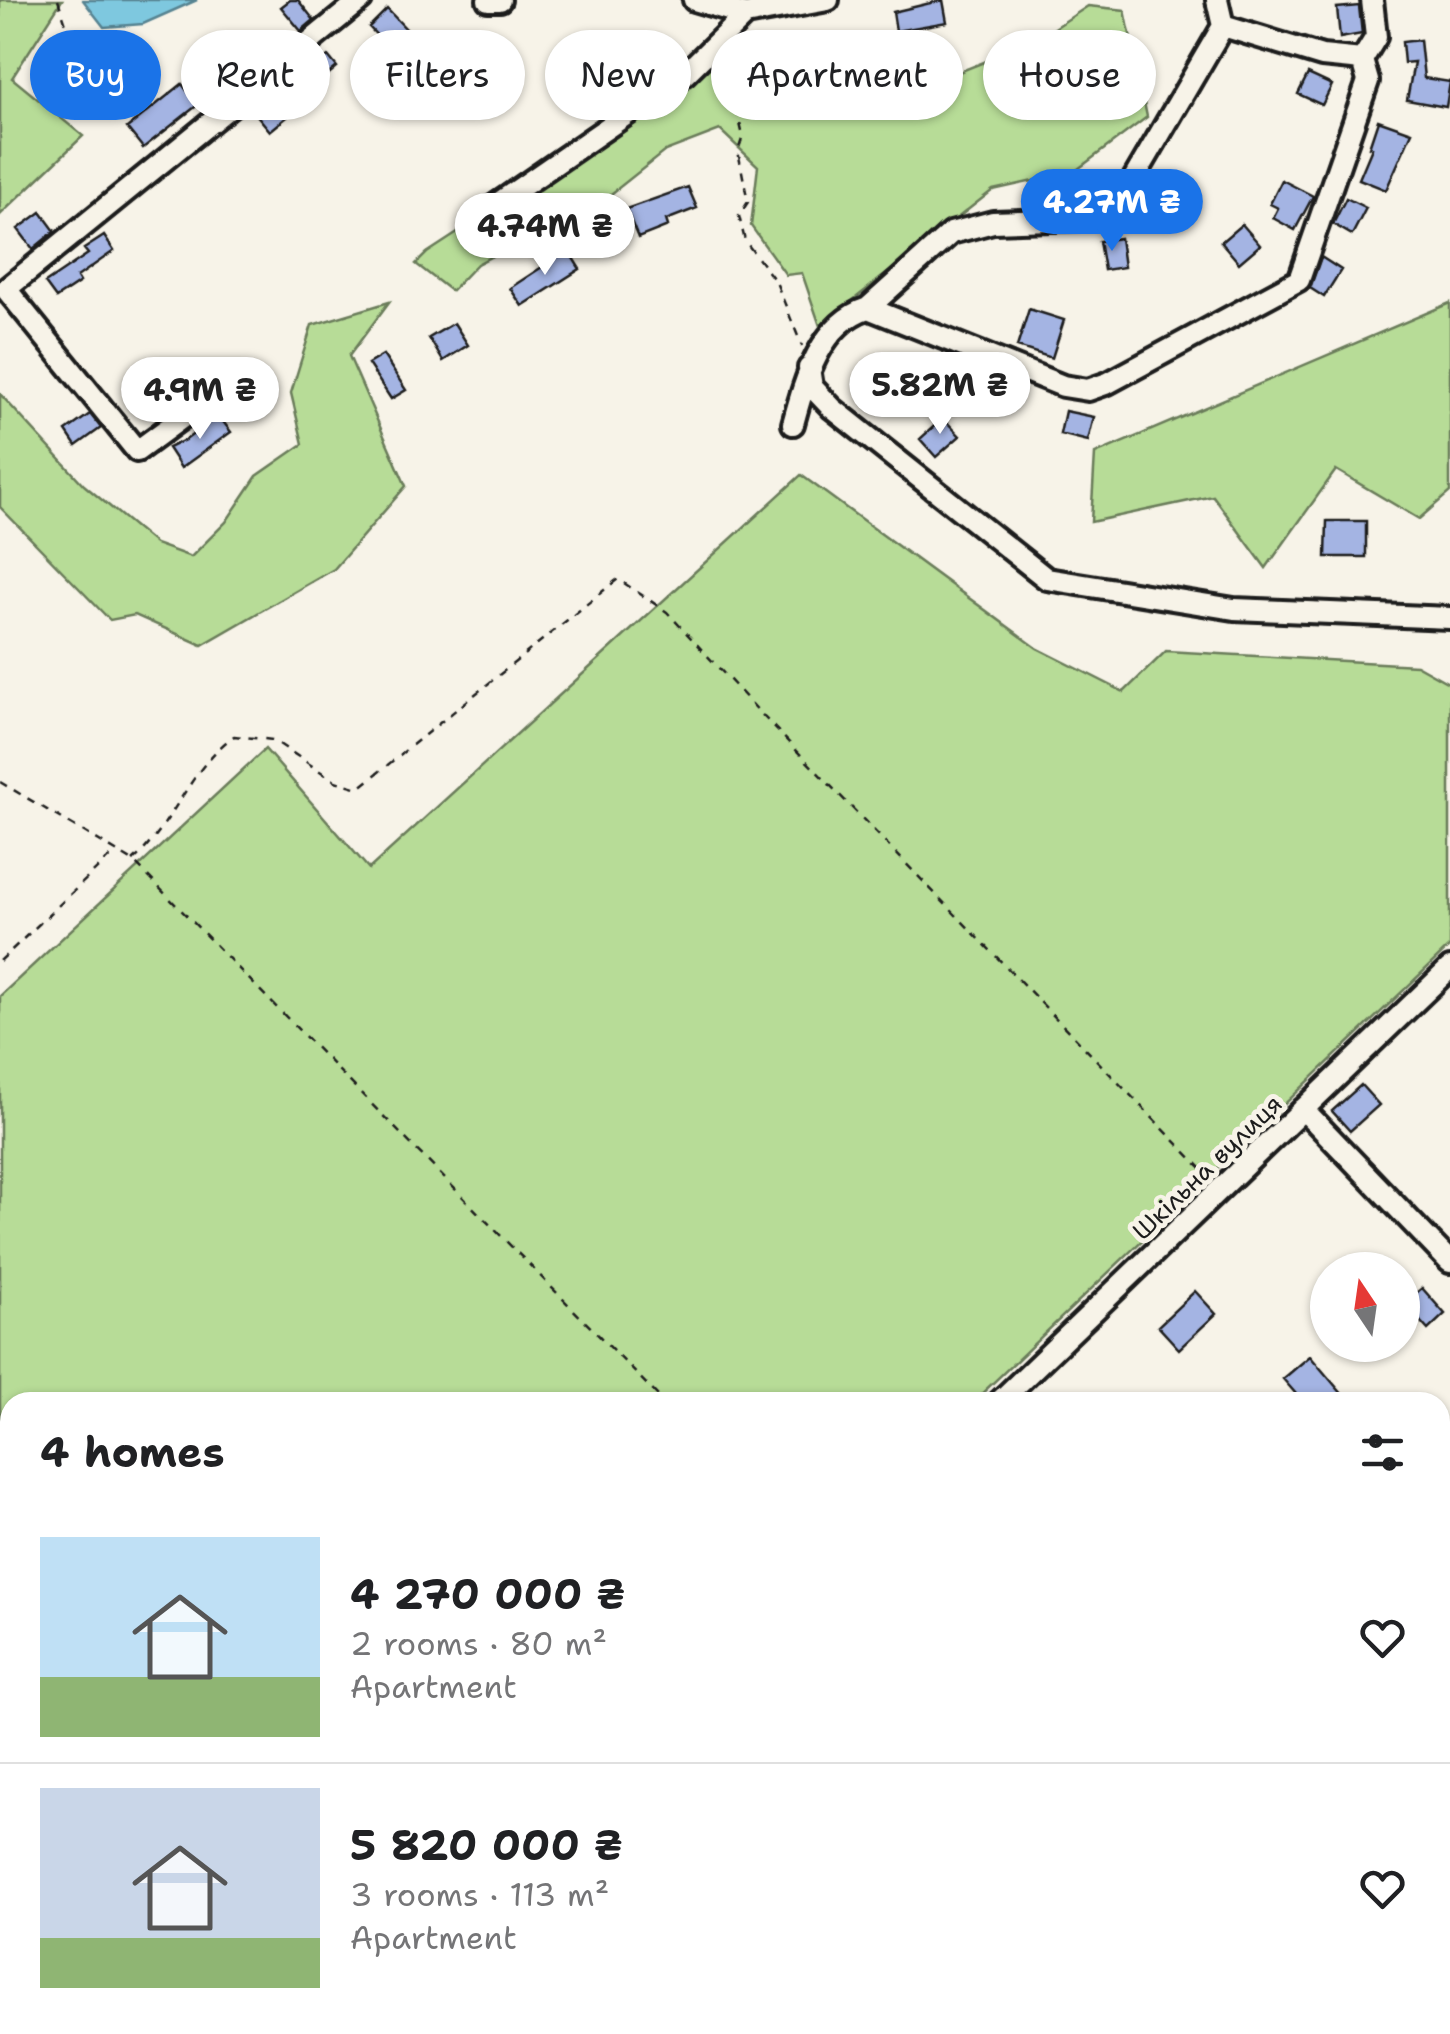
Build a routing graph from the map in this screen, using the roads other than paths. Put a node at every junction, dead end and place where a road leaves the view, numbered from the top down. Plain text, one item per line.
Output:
1 (361, 0) edge
2 (488, 0) edge
3 (500, 0) edge
4 (694, 0) edge
5 (828, 0) edge
6 (1217, 0) edge
7 (1372, 0) edge
8 (744, 15) junction
9 (1223, 26) junction
10 (1362, 60) junction
11 (486, 211) dead end
12 (868, 308) junction
13 (809, 366) junction
14 (236, 378) dead end
15 (794, 424) dead end
16 (1450, 618) edge
17 (1450, 968) edge
18 (1303, 1109) junction
19 (1450, 1262) edge
20 (1009, 1392) edge

1 - 14 street
2 - 3 street
4 - 8 street
5 - 8 street
6 - 9 street
7 - 10 street
8 - 11 street
9 - 10 street
9 - 12 street
10 - 12 street
12 - 13 street
13 - 15 street
13 - 16 street
17 - 18 street, Шкільна вулиця
18 - 19 street
18 - 20 street, Шкільна вулиця

